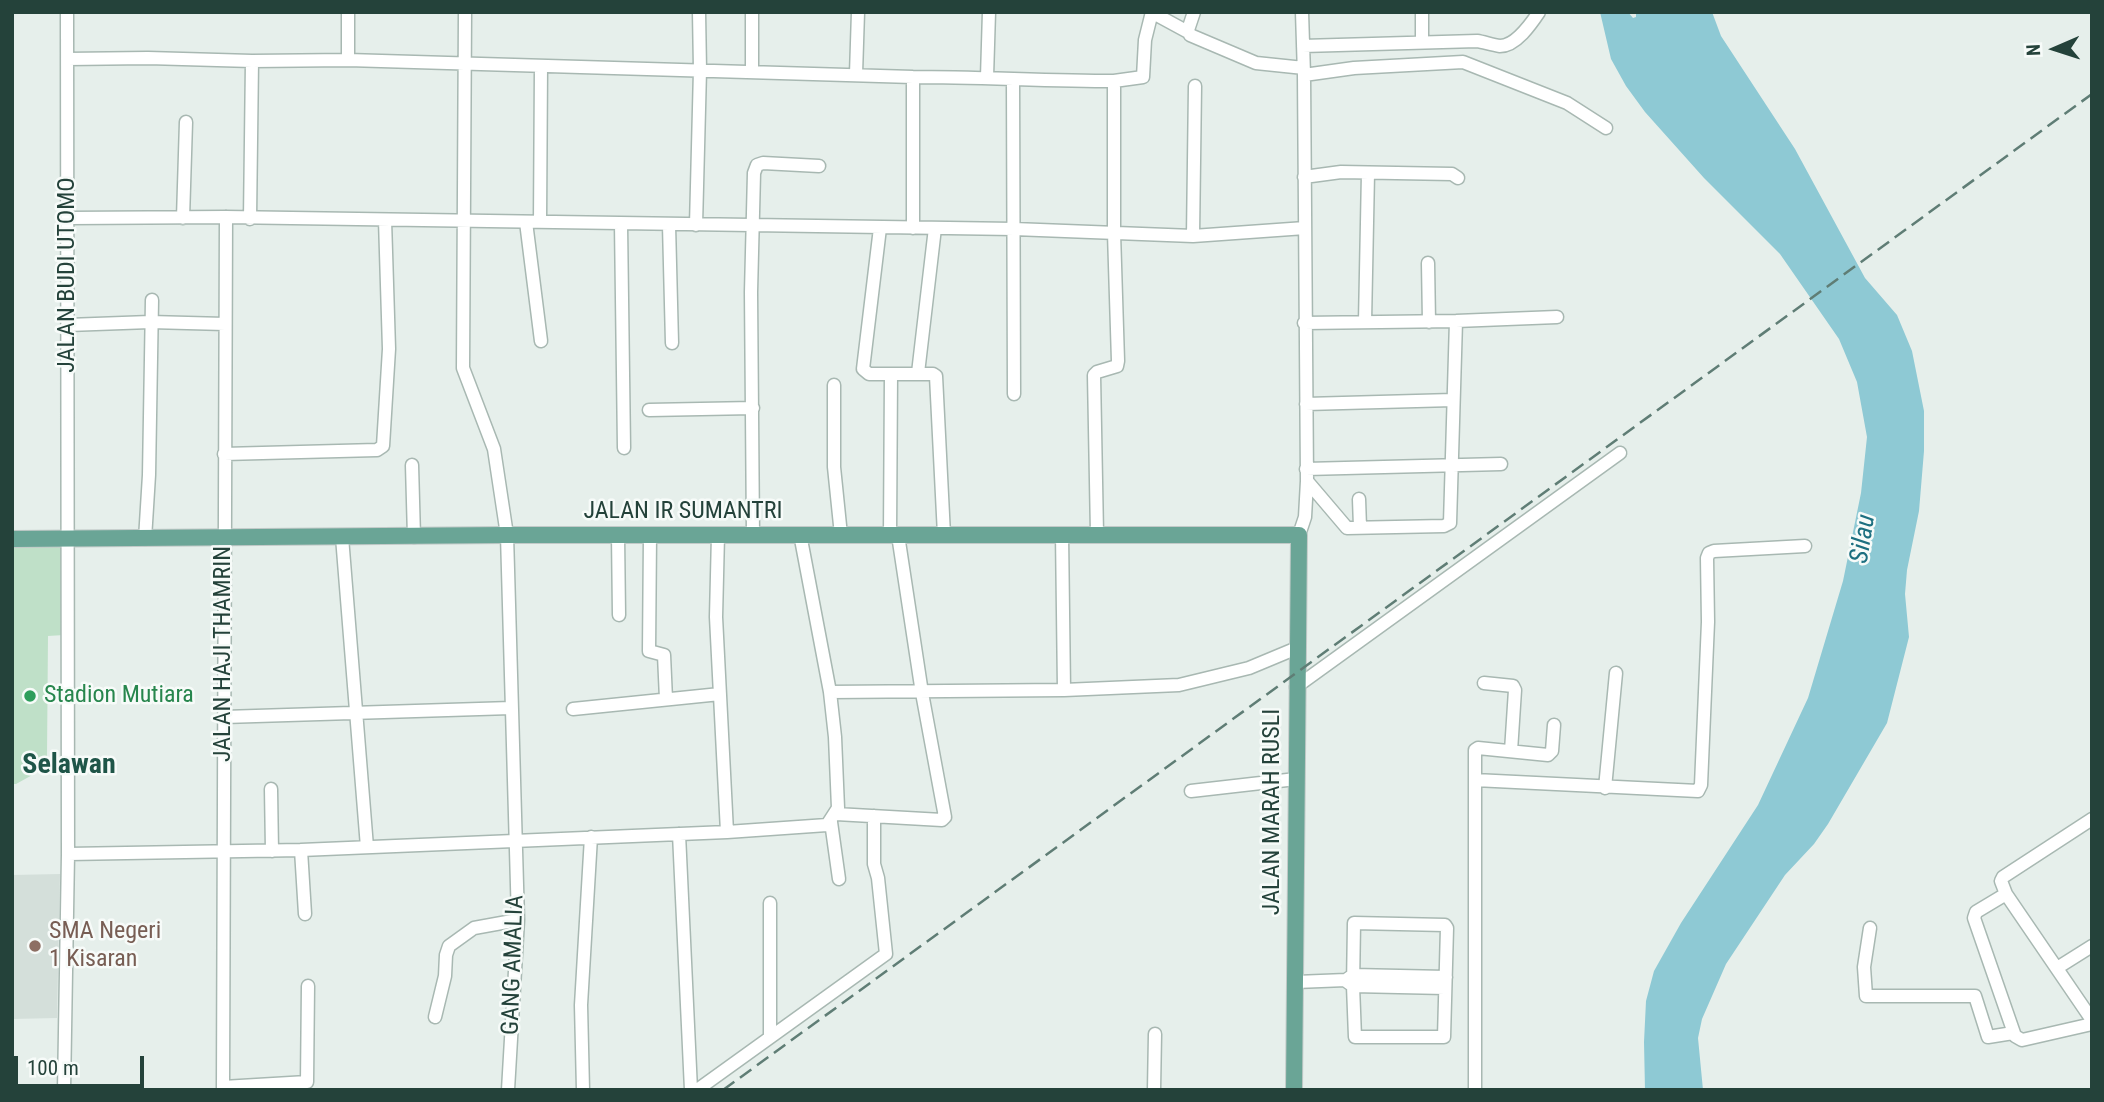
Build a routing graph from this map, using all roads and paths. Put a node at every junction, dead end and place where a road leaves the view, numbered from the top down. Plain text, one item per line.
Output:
1 (67, 12) edge
2 (348, 12) edge
3 (465, 12) edge
4 (699, 12) edge
5 (752, 12) edge
6 (858, 12) edge
7 (989, 12) edge
8 (1194, 12) edge
9 (1302, 12) edge
10 (1422, 12) edge
11 (1539, 12) edge
12 (1152, 13) edge
13 (1188, 32) junction
14 (1422, 41) junction
15 (1303, 46) junction
16 (68, 58) junction
17 (348, 60) junction
18 (252, 61) junction
19 (464, 64) junction
20 (541, 66) junction
21 (700, 70) junction
22 (752, 71) junction
23 (1304, 71) junction
24 (856, 74) junction
25 (913, 77) junction
26 (987, 77) junction
27 (1013, 80) junction
28 (1114, 81) junction
29 (1195, 86) dead end
30 (186, 122) dead end
31 (1606, 128) dead end
32 (819, 166) dead end
33 (1368, 173) junction
34 (1304, 177) junction
35 (1458, 178) dead end
36 (226, 217) junction
37 (69, 218) junction
38 (183, 218) junction
39 (250, 219) junction
40 (385, 220) junction
41 (465, 220) junction
42 (526, 222) junction
43 (540, 222) junction
44 (621, 224) junction
45 (669, 225) junction
46 (696, 225) junction
47 (752, 226) junction
48 (880, 228) junction
49 (913, 228) junction
50 (935, 228) junction
51 (1305, 228) junction
52 (1014, 229) junction
53 (1114, 233) junction
54 (1193, 236) junction
55 (1428, 263) dead end
56 (152, 300) dead end
57 (1557, 317) dead end
58 (1429, 321) junction
59 (1456, 321) junction
60 (150, 322) junction
61 (1365, 322) junction
62 (1304, 323) junction
63 (225, 324) junction
64 (68, 325) junction
65 (541, 341) dead end
66 (672, 343) dead end
67 (918, 373) junction
68 (891, 374) junction
69 (834, 385) dead end
70 (1014, 394) dead end
71 (1452, 400) junction
72 (1306, 404) junction
73 (753, 408) junction
74 (649, 410) dead end
75 (624, 448) dead end
76 (1620, 453) dead end
77 (224, 454) junction
78 (1501, 464) dead end
79 (412, 465) dead end
80 (1452, 467) junction
81 (1307, 475) junction
82 (1359, 499) dead end
83 (1360, 527) junction
84 (800, 534) junction
85 (1062, 534) junction
86 (1097, 534) junction
87 (507, 535) junction
88 (718, 535) junction
89 (753, 535) junction
90 (894, 535) junction
91 (944, 535) junction
92 (1299, 535) junction
93 (618, 536) junction
94 (650, 536) junction
95 (841, 536) junction
96 (342, 537) junction
97 (414, 537) junction
98 (67, 538) junction
99 (224, 538) junction
100 (12, 539) edge
101 (145, 539) junction
102 (1805, 546) dead end
103 (619, 615) dead end
104 (1297, 649) junction
105 (1615, 673) dead end
106 (1484, 683) dead end
107 (1296, 687) junction
108 (1065, 690) junction
109 (830, 692) junction
110 (922, 693) junction
111 (720, 694) junction
112 (666, 699) junction
113 (510, 708) junction
114 (573, 709) dead end
115 (357, 714) junction
116 (224, 717) junction
117 (1553, 725) dead end
118 (1511, 751) junction
119 (1296, 779) junction
120 (1475, 780) junction
121 (1605, 788) junction
122 (271, 789) dead end
123 (1191, 791) dead end
124 (874, 816) junction
125 (833, 818) junction
126 (2092, 819) edge
127 (727, 832) junction
128 (679, 834) junction
129 (591, 837) junction
130 (517, 839) junction
131 (367, 847) junction
132 (301, 850) junction
133 (272, 851) junction
134 (225, 852) junction
135 (68, 854) junction
136 (839, 879) dead end
137 (2006, 894) junction
138 (770, 903) dead end
139 (305, 914) dead end
140 (518, 920) junction
141 (1870, 928) dead end
142 (2092, 946) edge
143 (2057, 968) junction
144 (1351, 980) junction
145 (1296, 982) junction
146 (1446, 982) junction
147 (308, 986) dead end
148 (435, 1017) dead end
149 (2092, 1022) edge
150 (2013, 1033) junction
151 (1155, 1034) dead end
152 (770, 1037) junction
153 (223, 1088) edge
154 (64, 1090) edge
155 (508, 1090) edge
156 (583, 1090) edge
157 (691, 1090) edge
158 (697, 1090) edge
159 (1154, 1090) edge
160 (1294, 1090) edge
161 (1475, 1090) edge

1 - 16 street, JALAN BUDI UTOMO
2 - 17 street
3 - 19 street, GANG AMALIA
4 - 21 street
5 - 22 street
6 - 24 street
7 - 26 street
8 - 13 street
9 - 15 street
10 - 14 street
11 - 14 street
12 - 13 street
12 - 28 street
13 - 23 street
14 - 15 street
15 - 23 street
16 - 18 street
16 - 37 street, JALAN BUDI UTOMO
17 - 18 street
17 - 19 street
18 - 39 street
19 - 20 street
19 - 41 street, GANG AMALIA
20 - 21 street
20 - 43 street
21 - 22 street
21 - 46 street
22 - 24 street
23 - 31 street
23 - 34 street
24 - 25 street
25 - 26 street
25 - 49 street
26 - 27 street
27 - 28 street
27 - 52 street
28 - 53 street
29 - 54 street
30 - 38 street
32 - 47 street
33 - 34 street
33 - 35 street
33 - 61 street
34 - 51 street
36 - 38 street
36 - 39 street
36 - 63 street, JALAN HAJI THAMRIN
37 - 38 street
37 - 64 street, JALAN BUDI UTOMO
39 - 40 street
40 - 41 street
40 - 77 street
41 - 42 street
41 - 87 street, GANG AMALIA
42 - 43 street
42 - 65 street
43 - 44 street
44 - 45 street
44 - 75 street
45 - 46 street
45 - 66 street
46 - 47 street
47 - 48 street
47 - 73 street
48 - 49 street
48 - 68 street
49 - 50 street
50 - 52 street
50 - 67 street
51 - 54 street
51 - 62 street
52 - 53 street
52 - 70 street
53 - 54 street
53 - 86 street
55 - 58 street
56 - 60 street
57 - 59 street
58 - 59 street
58 - 61 street
59 - 71 street
60 - 63 street
60 - 64 street
60 - 101 street
61 - 62 street
62 - 72 street
63 - 77 street, JALAN HAJI THAMRIN
64 - 98 street, JALAN BUDI UTOMO
67 - 68 street
67 - 91 street
68 - 90 street
69 - 95 street
71 - 72 street
71 - 80 street
72 - 81 street
73 - 74 street
73 - 89 street
76 - 107 street
77 - 99 street, JALAN HAJI THAMRIN
78 - 80 street
79 - 97 street
80 - 81 street
80 - 83 street
81 - 83 street
81 - 92 street
82 - 83 street
84 - 89 main road, JALAN IR SUMANTRI
84 - 95 main road, JALAN IR SUMANTRI
84 - 109 street
85 - 86 main road, JALAN IR SUMANTRI
85 - 91 main road, JALAN IR SUMANTRI
85 - 108 street
86 - 92 main road, JALAN IR SUMANTRI
87 - 93 main road, JALAN IR SUMANTRI
87 - 97 main road, JALAN IR SUMANTRI
87 - 113 street, GANG AMALIA
88 - 89 main road, JALAN IR SUMANTRI
88 - 94 main road, JALAN IR SUMANTRI
88 - 111 street
90 - 91 main road, JALAN IR SUMANTRI
90 - 95 main road, JALAN IR SUMANTRI
90 - 110 street
92 - 104 main road, JALAN MARAH RUSLI
93 - 94 main road, JALAN IR SUMANTRI
93 - 103 street
94 - 112 street
96 - 97 main road, JALAN IR SUMANTRI
96 - 99 main road, JALAN IR SUMANTRI
96 - 115 street
98 - 100 main road, JALAN IR SUMANTRI
98 - 101 main road, JALAN IR SUMANTRI
98 - 135 street, JALAN BUDI UTOMO
99 - 101 main road, JALAN IR SUMANTRI
99 - 116 street, JALAN HAJI THAMRIN
102 - 121 street
104 - 107 main road, JALAN MARAH RUSLI
104 - 108 street
105 - 121 street
106 - 118 street
107 - 119 main road, JALAN MARAH RUSLI
108 - 110 street
109 - 110 street
109 - 125 street
110 - 124 street
111 - 112 street
111 - 127 street
112 - 114 street
113 - 115 street
113 - 130 street, GANG AMALIA
115 - 116 street
115 - 131 street
116 - 134 street, JALAN HAJI THAMRIN
117 - 118 street
118 - 120 street
119 - 123 street
119 - 145 main road, JALAN MARAH RUSLI
120 - 121 street
120 - 161 street
122 - 133 street
124 - 125 street
124 - 152 street
125 - 127 street
125 - 136 street
126 - 137 street
127 - 128 street
128 - 129 street
128 - 157 street
129 - 130 street
129 - 156 street
130 - 131 street
130 - 140 street, GANG AMALIA
131 - 132 street
132 - 133 street
132 - 139 street
133 - 134 street
134 - 135 street
134 - 153 street, JALAN HAJI THAMRIN
135 - 154 street, JALAN BUDI UTOMO
137 - 143 street
137 - 150 street
138 - 152 street
140 - 148 street
140 - 155 street, GANG AMALIA
141 - 150 street
142 - 143 street
143 - 149 street
144 - 145 street
144 - 146 street
144 - 146 street
144 - 146 street
145 - 160 main road, JALAN MARAH RUSLI
147 - 153 street
149 - 150 street
151 - 159 street
152 - 158 street

